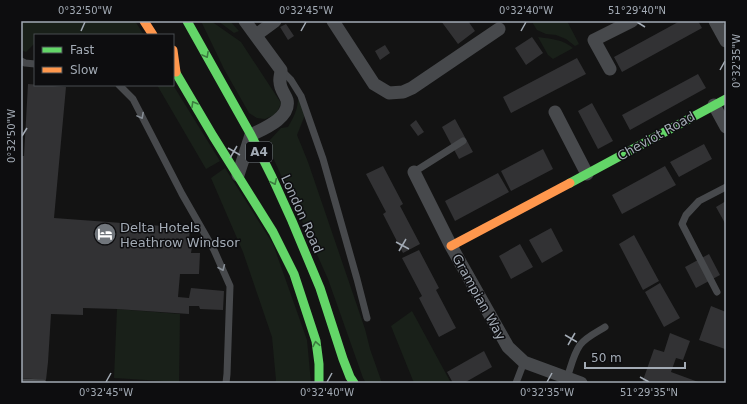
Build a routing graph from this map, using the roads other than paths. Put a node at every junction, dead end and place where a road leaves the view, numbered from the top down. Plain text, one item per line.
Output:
1 (144, 21) edge
2 (187, 21) edge
3 (244, 21) edge
4 (275, 21) edge
5 (333, 21) edge
6 (632, 21) edge
7 (715, 21) edge
8 (498, 29) dead end
9 (152, 34) edge
10 (256, 35) junction
11 (726, 41) edge
12 (22, 64) edge
13 (34, 64) edge
14 (610, 69) dead end
15 (174, 70) edge
16 (281, 70) junction
17 (120, 86) edge
18 (726, 98) edge
19 (714, 105) junction
20 (554, 112) dead end
21 (726, 127) edge
22 (251, 135) junction
23 (463, 141) dead end
24 (414, 172) joint
25 (587, 174) junction
26 (238, 175) junction
27 (726, 187) edge
28 (451, 246) junction
29 (717, 292) dead end
30 (368, 318) dead end
31 (605, 327) dead end
32 (524, 362) junction
33 (567, 378) junction
34 (21, 382) edge
35 (43, 383) edge
36 (226, 383) edge
37 (319, 383) edge
38 (354, 383) edge
39 (516, 383) edge
40 (581, 383) edge

1 - 9 main road
2 -> 22 main road, London Road / A4
3 - 10 street
4 - 10 street
5 - 8 street
6 - 14 street
7 - 11 street
10 - 16 street
12 - 13 lane
26 -> 15 main road, A4
16 - 22 street
16 - 30 lane
17 -> 36 lane
18 - 19 main road, Cheviot Road
19 - 21 street
19 - 25 main road, Cheviot Road
20 - 25 street
22 - 26 street
22 -> 38 main road, London Road / A4
23 - 24 lane
24 - 28 street, Grampian Way
25 - 28 main road, Cheviot Road
37 -> 26 main road, A4
27 - 29 lane
28 - 32 street, Grampian Way
31 - 33 lane
32 - 33 street, Grampian Way
32 - 39 lane
33 - 40 street, Grampian Way
34 - 35 lane

